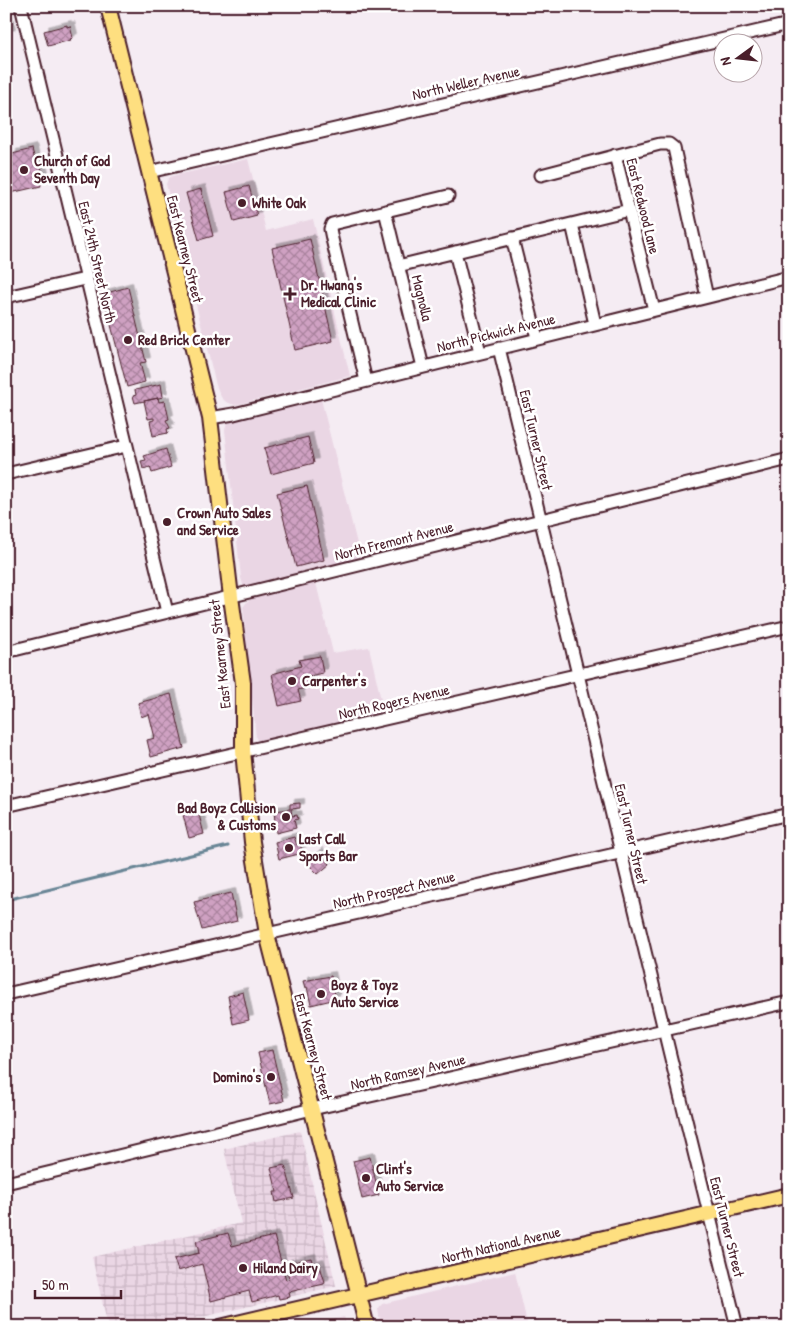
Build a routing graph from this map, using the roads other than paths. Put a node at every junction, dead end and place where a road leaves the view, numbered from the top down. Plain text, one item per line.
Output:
1 (21, 6) edge
2 (112, 7) edge
3 (789, 24) edge
4 (616, 155) junction
5 (150, 172) junction
6 (541, 175) dead end
7 (448, 196) dead end
8 (629, 210) junction
9 (385, 211) junction
10 (572, 224) junction
11 (512, 238) junction
12 (455, 252) junction
13 (398, 266) junction
14 (789, 277) edge
15 (86, 278) junction
16 (6, 297) edge
17 (707, 297) junction
18 (654, 310) junction
19 (595, 324) junction
20 (537, 338) junction
21 (499, 348) junction
22 (480, 352) junction
23 (423, 367) junction
24 (366, 381) junction
25 (210, 418) junction
26 (126, 446) junction
27 (789, 459) edge
28 (6, 474) edge
29 (540, 521) junction
30 (230, 597) junction
31 (167, 612) junction
32 (789, 626) edge
33 (6, 652) edge
34 (579, 676) junction
35 (243, 751) junction
36 (6, 806) edge
37 (789, 814) edge
38 (620, 854) junction
39 (267, 934) junction
40 (6, 994) edge
41 (789, 1002) edge
42 (663, 1030) junction
43 (312, 1109) junction
44 (6, 1183) edge
45 (789, 1195) edge
46 (709, 1214) junction
47 (359, 1294) junction
48 (220, 1327) edge
49 (367, 1327) edge
50 (737, 1327) edge

1 - 15 street, East 24th Street North
2 - 5 main road, East Kearney Street
3 - 5 street, North Weller Avenue
4 - 6 street, East Redwood Lane
4 - 8 street, East Redwood Lane
4 - 17 street
5 - 25 main road, East Kearney Street
7 - 9 street
8 - 10 street
8 - 18 street, East Redwood Lane
9 - 13 street, Magnolla
9 - 24 street
10 - 11 street
10 - 19 street
11 - 12 street
11 - 20 street
12 - 13 street
12 - 22 street
13 - 23 street, Magnolla
14 - 17 street, North Pickwick Avenue
15 - 16 street
15 - 26 street, East 24th Street North
17 - 18 street, North Pickwick Avenue
18 - 19 street, North Pickwick Avenue
19 - 20 street, North Pickwick Avenue
20 - 21 street, North Pickwick Avenue
21 - 22 street, North Pickwick Avenue
21 - 29 street, East Turner Street
22 - 23 street, North Pickwick Avenue
23 - 24 street, North Pickwick Avenue
24 - 25 street, North Pickwick Avenue
25 - 30 main road, East Kearney Street
26 - 28 street
26 - 31 street, East 24th Street North
27 - 29 street, North Fremont Avenue
29 - 30 street, North Fremont Avenue
29 - 34 street, East Turner Street
30 - 31 street, North Fremont Avenue
30 - 35 main road, East Kearney Street
31 - 33 street, North Fremont Avenue
32 - 34 street, North Rogers Avenue
34 - 35 street, North Rogers Avenue
34 - 38 street, East Turner Street
35 - 36 street, North Rogers Avenue
35 - 39 main road, East Kearney Street
37 - 38 street, North Prospect Avenue
38 - 39 street, North Prospect Avenue
38 - 42 street, East Turner Street
39 - 40 street, North Prospect Avenue
39 - 43 main road, East Kearney Street
41 - 42 street, North Ramsey Avenue
42 - 43 street, North Ramsey Avenue
42 - 46 street, East Turner Street
43 - 44 street, North Ramsey Avenue
43 - 47 main road, East Kearney Street
45 - 46 main road, North National Avenue
46 - 47 main road, North National Avenue
46 - 50 street, East Turner Street
47 - 48 main road, North National Avenue
47 - 49 main road, East Kearney Street

